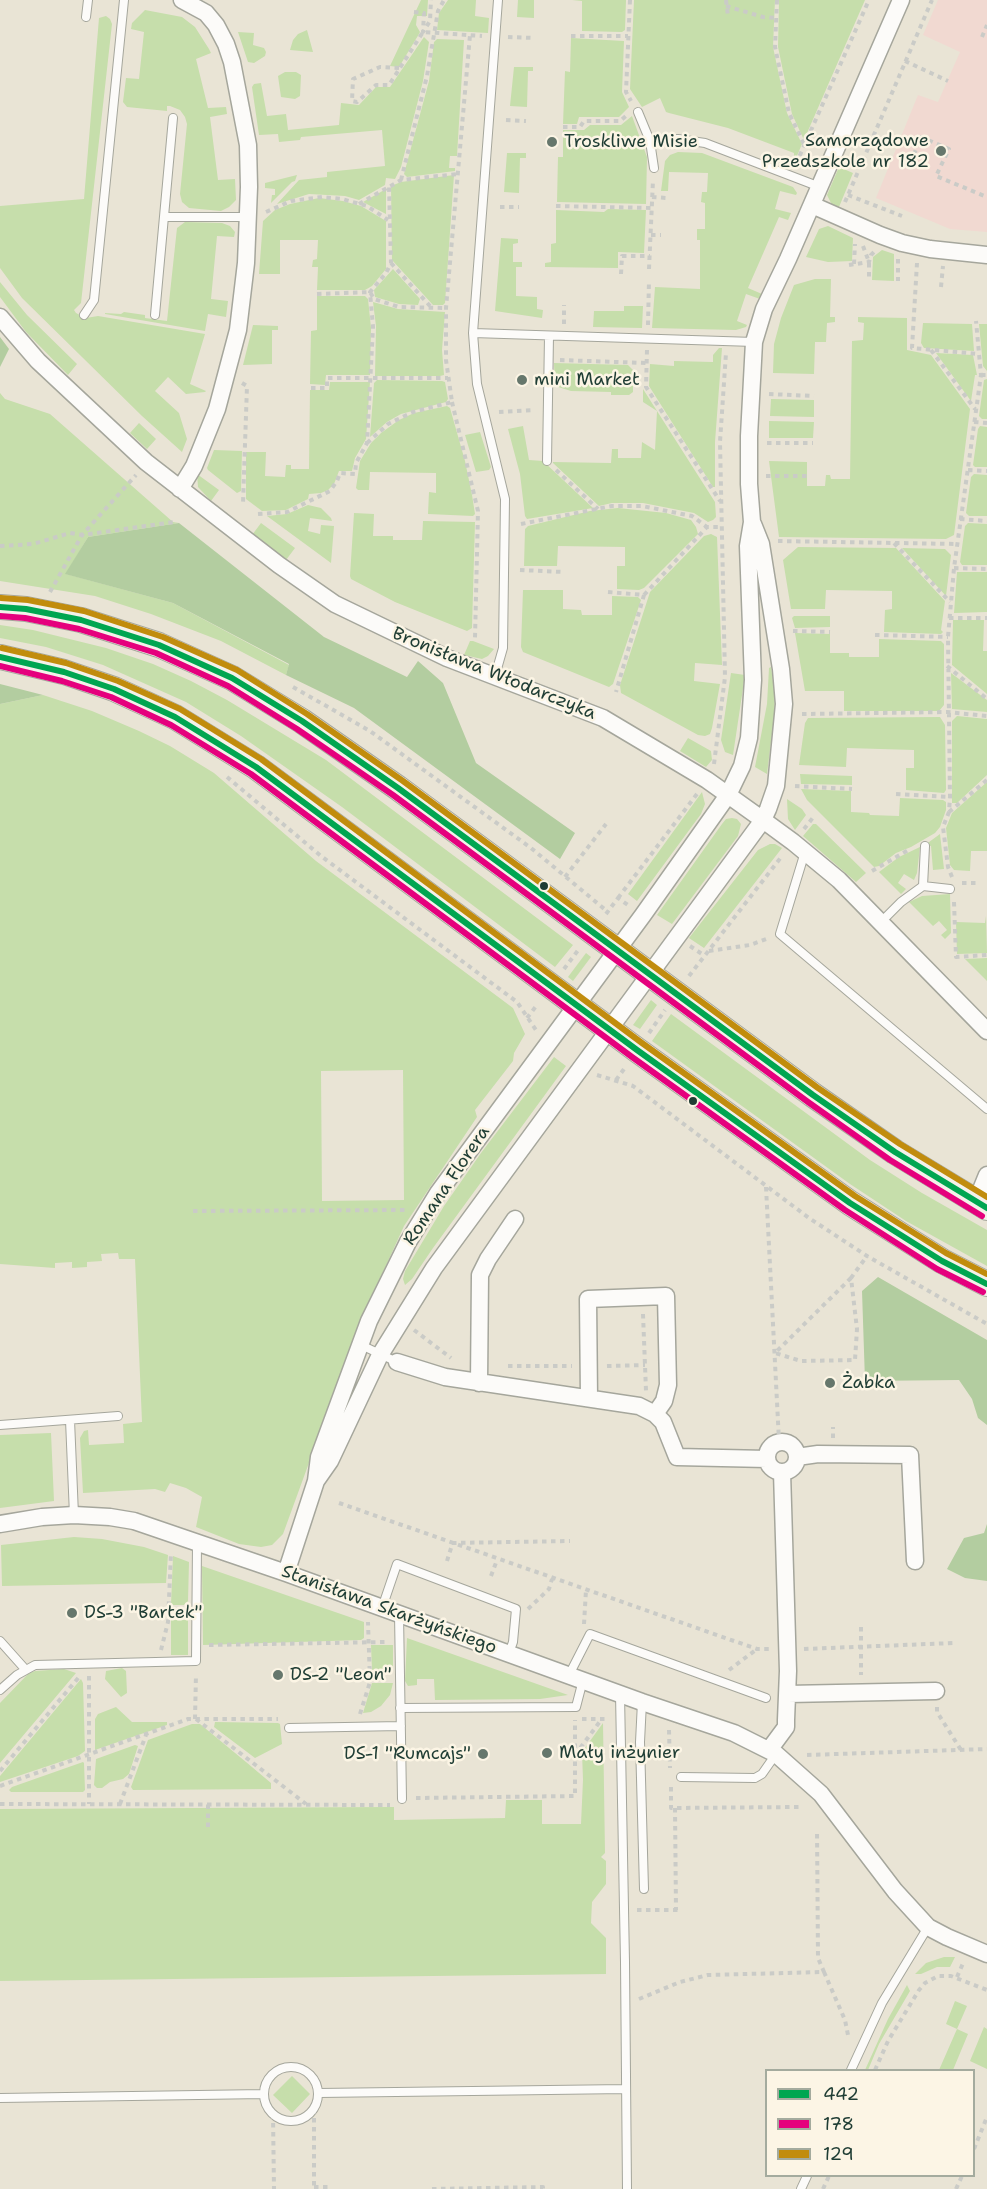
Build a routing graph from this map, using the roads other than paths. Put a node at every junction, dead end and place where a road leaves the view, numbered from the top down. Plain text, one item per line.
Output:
1 (88, 0) edge
2 (124, 0) edge
3 (182, 0) edge
4 (498, 0) edge
5 (901, 0) edge
6 (86, 17) dead end
7 (636, 110) road end
8 (173, 118) dead end
9 (650, 141) junction
10 (654, 168) road end
11 (820, 187) junction
12 (812, 205) junction
13 (253, 216) junction
14 (165, 217) junction
15 (987, 255) edge
16 (84, 315) dead end
17 (155, 315) dead end
18 (0, 317) edge
19 (473, 333) junction
20 (549, 336) junction
21 (754, 342) junction
22 (547, 461) road end
23 (180, 489) junction
24 (752, 522) junction
25 (0, 607) edge
26 (0, 657) edge
27 (495, 676) junction
28 (728, 795) junction
29 (763, 820) junction
30 (797, 846) junction
31 (925, 846) dead end
32 (924, 886) junction
33 (950, 889) dead end
34 (880, 923) junction
35 (616, 951) junction
36 (649, 975) junction
37 (576, 1005) junction
38 (609, 1029) junction
39 (987, 1031) edge
40 (987, 1109) edge
41 (987, 1175) edge
42 (981, 1205) edge
43 (515, 1219) dead end
44 (987, 1284) edge
45 (361, 1345) junction
46 (380, 1355) junction
47 (397, 1362) joint
48 (479, 1375) junction
49 (589, 1398) junction
50 (651, 1411) junction
51 (118, 1416) dead end
52 (70, 1420) junction
53 (0, 1425) edge
54 (797, 1457) junction
55 (766, 1459) junction
56 (782, 1472) junction
57 (315, 1481) junction
58 (75, 1515) junction
59 (0, 1524) edge
60 (197, 1542) junction
61 (915, 1562) dead end
62 (286, 1573) junction
63 (382, 1608) junction
64 (399, 1614) junction
65 (0, 1641) edge
66 (509, 1653) junction
67 (26, 1669) junction
68 (576, 1677) junction
69 (0, 1690) edge
70 (936, 1691) dead end
71 (620, 1693) junction
72 (788, 1694) junction
73 (766, 1698) dead end
74 (642, 1702) junction
75 (400, 1708) junction
76 (400, 1726) junction
77 (289, 1728) road end
78 (772, 1752) junction
79 (681, 1777) dead end
80 (402, 1798) road end
81 (644, 1888) dead end
82 (928, 1927) junction
83 (987, 1954) edge
84 (851, 2069) edge
85 (626, 2089) junction
86 (319, 2093) junction
87 (264, 2094) junction
88 (0, 2098) edge
89 (627, 2189) edge

1 - 6 lane
2 - 16 lane
3 - 13 street
4 - 19 lane
5 - 11 street
7 - 9 lane
8 - 14 lane
9 - 10 lane
9 - 11 lane
11 - 12 street
12 - 15 street
12 - 21 street
13 - 14 lane
13 - 23 street
14 - 17 lane
18 - 23 street, Bronisława Włodarczyka
19 - 20 lane
19 - 27 lane
20 - 21 lane
20 - 22 lane
21 - 24 street
23 - 27 street, Bronisława Włodarczyka
24 - 28 street, Romana Florera
24 - 29 street, Romana Florera
25 - 35 main road
26 - 37 main road
27 - 28 street, Bronisława Włodarczyka
28 - 29 street, Bronisława Włodarczyka
28 - 35 street, Romana Florera
29 - 30 street, Bronisława Włodarczyka
29 - 36 street, Romana Florera
30 - 34 street, Bronisława Włodarczyka
30 - 40 lane
31 - 32 lane
32 - 33 lane
32 - 34 lane
34 - 39 street, Bronisława Włodarczyka
35 - 36 main road
35 - 37 street, Romana Florera
36 - 38 street, Romana Florera
36 - 42 main road
37 - 38 main road
37 - 45 street, Romana Florera
38 - 44 main road
38 - 46 street, Romana Florera
41 - 42 street
43 - 48 street
45 - 46 lane
45 - 57 street, Romana Florera
46 - 47 lane
46 - 57 street, Romana Florera
47 - 48 street
48 - 49 street
49 - 50 street
49 - 50 street
50 - 55 street
51 - 52 lane
52 - 53 lane
52 - 58 lane
54 - 55 street
54 - 56 street
54 - 61 street
55 - 56 street
56 - 72 street
57 - 62 street, Romana Florera
58 - 59 street, Stanisława Skarżyńskiego
58 - 60 street, Stanisława Skarżyńskiego
60 - 62 street, Stanisława Skarżyńskiego
60 - 67 lane
62 - 63 street, Stanisława Skarżyńskiego
63 - 64 street, Stanisława Skarżyńskiego
63 - 66 lane
64 - 66 street, Stanisława Skarżyńskiego
64 - 75 lane
65 - 67 lane
66 - 68 street, Stanisława Skarżyńskiego
67 - 69 lane
68 - 71 street, Stanisława Skarżyńskiego
68 - 73 lane
68 - 75 lane
70 - 72 street
71 - 74 street, Stanisława Skarżyńskiego
71 - 85 lane
72 - 78 street
74 - 78 street, Stanisława Skarżyńskiego
74 - 81 lane
75 - 76 lane
76 - 77 lane
76 - 80 lane
78 - 79 lane
78 - 82 street, Stanisława Skarżyńskiego
82 - 83 street
82 - 84 lane
85 - 86 lane
85 - 89 lane
86 - 87 lane
86 - 87 lane
87 - 88 lane

